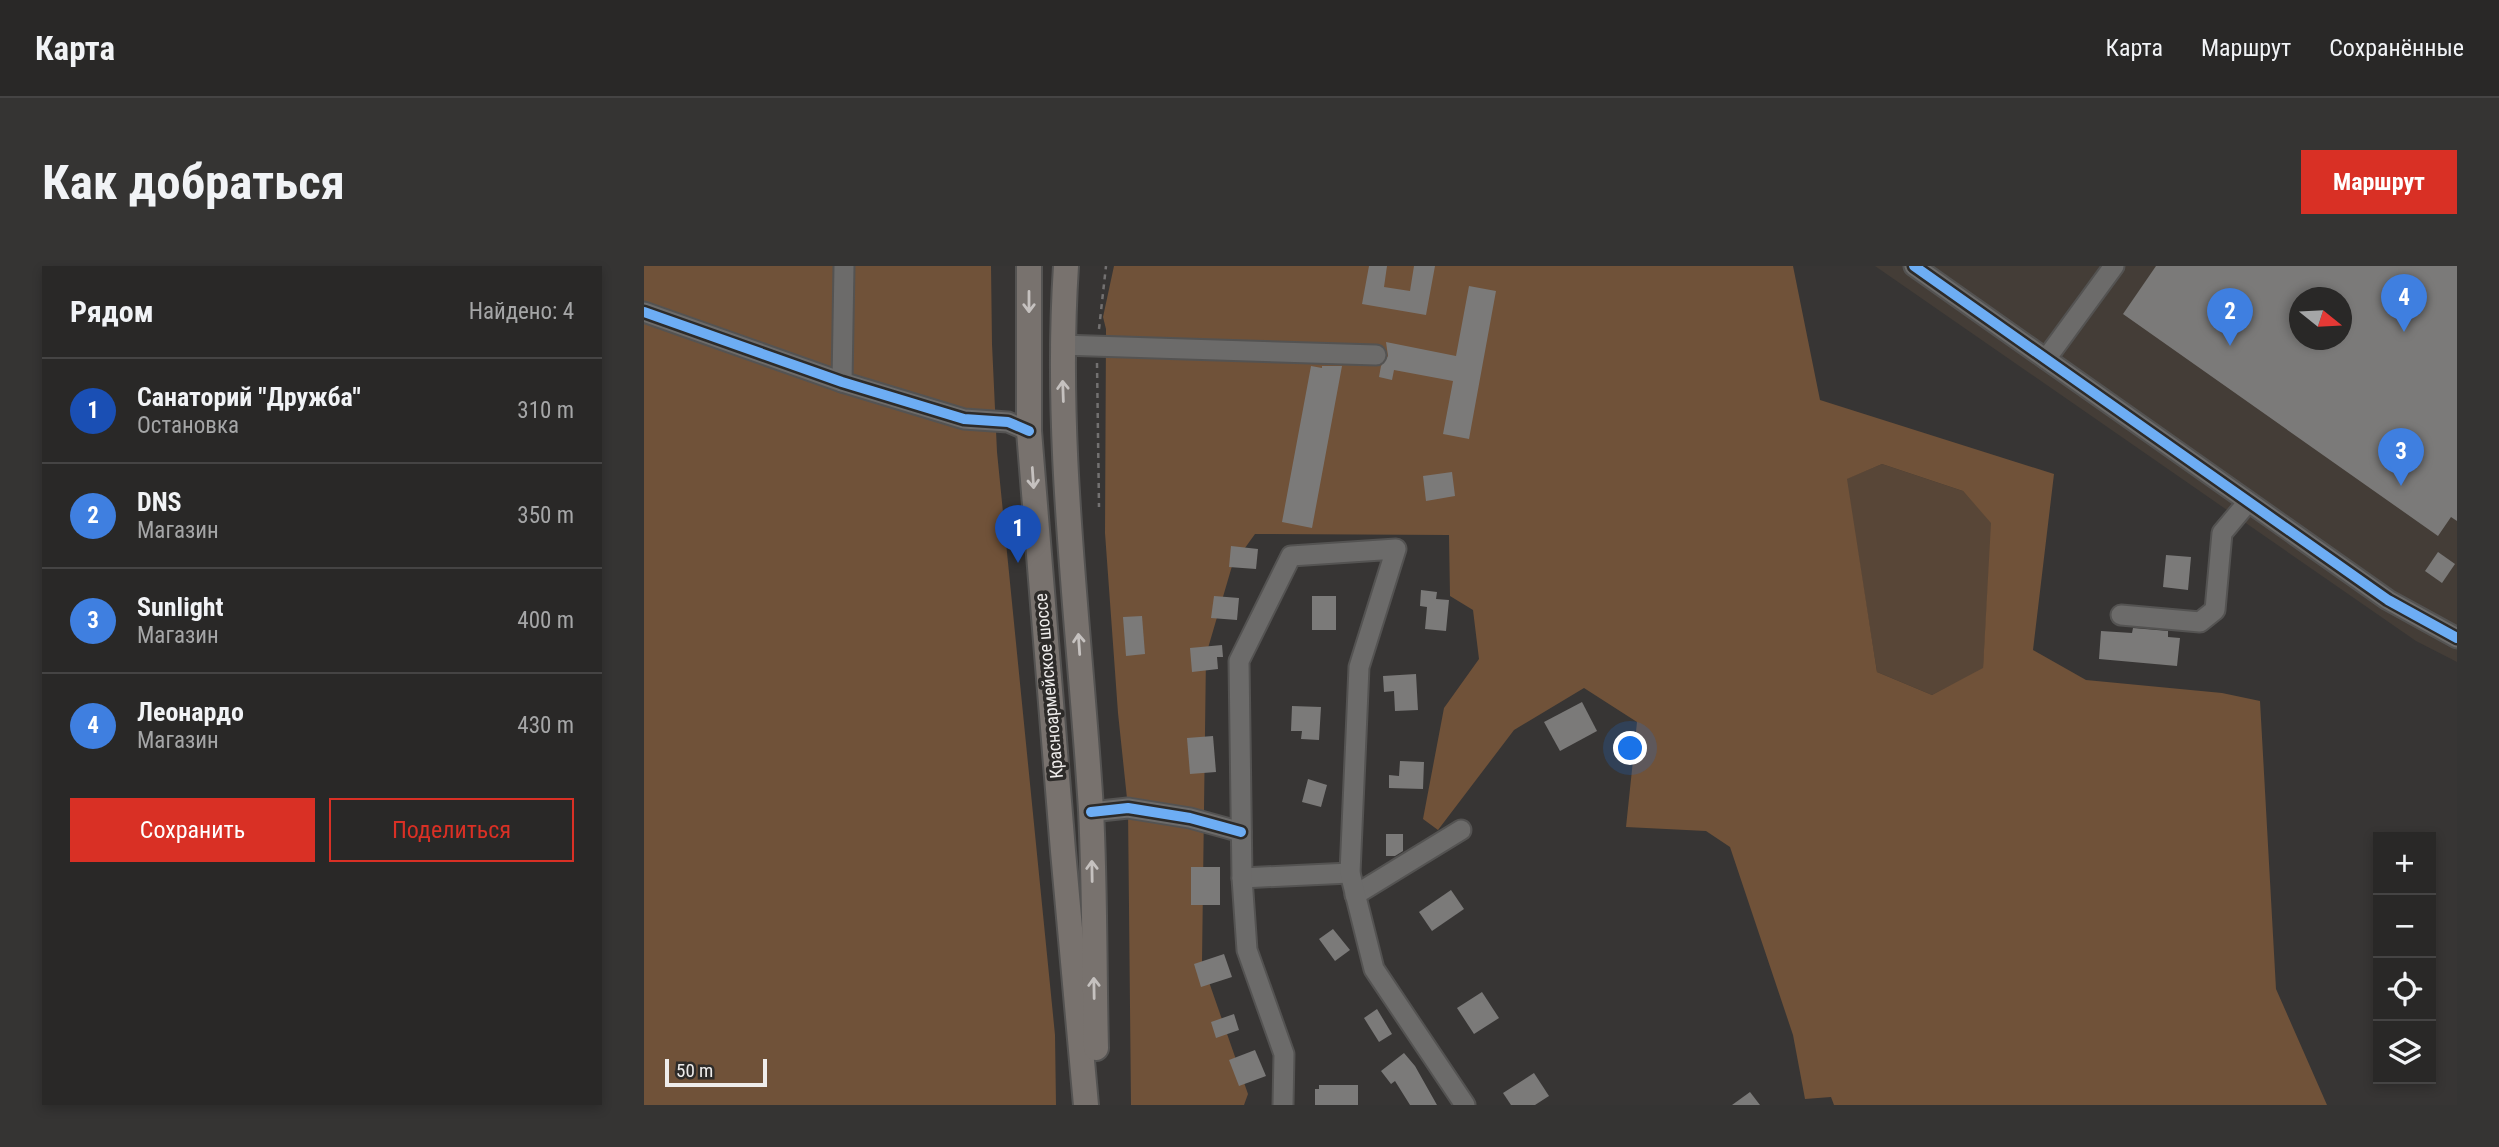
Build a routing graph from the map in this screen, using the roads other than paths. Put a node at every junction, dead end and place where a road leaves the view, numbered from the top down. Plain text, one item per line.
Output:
1 (844, 266) edge
2 (1029, 266) edge
3 (1066, 266) edge
4 (1914, 266) edge
5 (2114, 266) edge
6 (644, 312) edge
7 (1062, 345) junction
8 (1376, 355) dead end
9 (2046, 359) junction
10 (842, 382) junction
11 (1029, 431) junction
12 (2248, 502) junction
13 (2121, 615) dead end
14 (2457, 638) edge
15 (1091, 813) junction
16 (1461, 830) dead end
17 (1241, 832) junction
18 (1350, 873) junction
19 (1242, 878) junction
20 (1355, 895) junction
21 (1086, 1105) edge
22 (1097, 1105) edge
23 (1283, 1105) edge
24 (1465, 1105) edge

1 - 10 street
2 -> 11 main road, Красноармейское шоссе
3 - 7 main road, Красноармейское шоссе
4 - 9 street
5 - 9 street
6 - 10 street
7 - 8 street
15 -> 7 main road, Красноармейское шоссе
9 - 12 street
10 - 11 street
11 -> 21 main road, Красноармейское шоссе
12 - 13 street
12 - 14 street
15 - 17 street
22 -> 15 main road, Красноармейское шоссе
16 - 20 street
17 - 18 street
17 - 19 street
18 - 19 street
18 - 20 street
19 - 23 street
20 - 24 street

